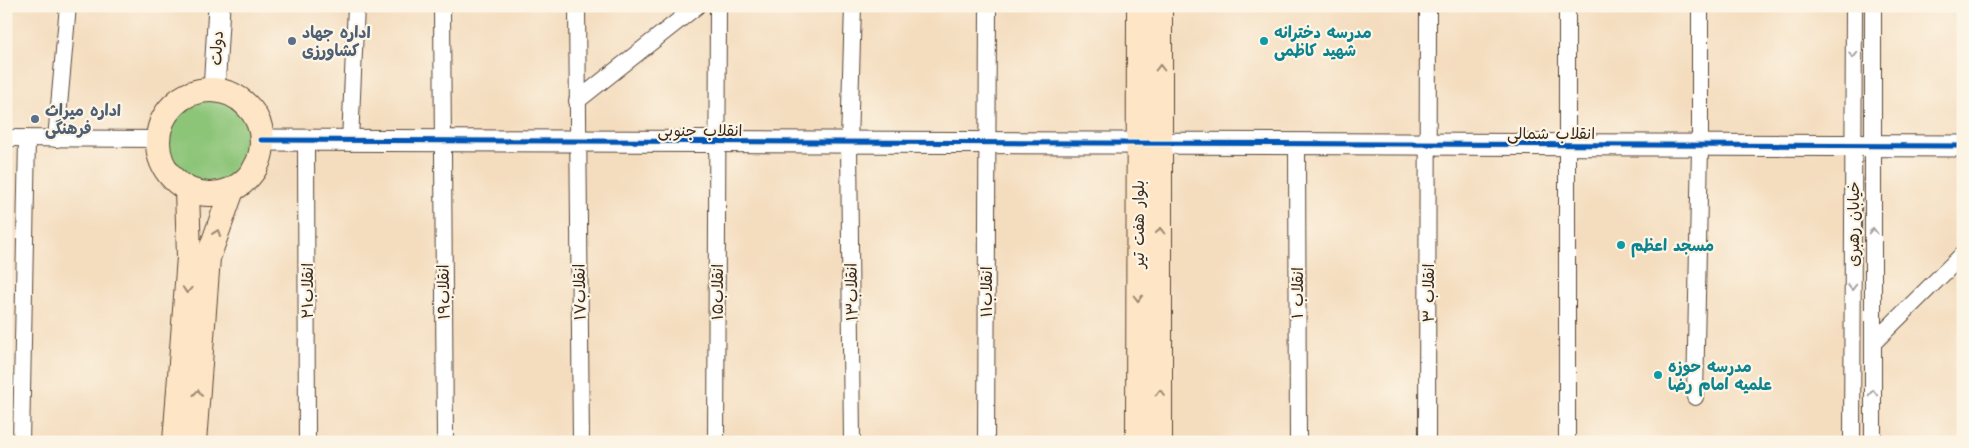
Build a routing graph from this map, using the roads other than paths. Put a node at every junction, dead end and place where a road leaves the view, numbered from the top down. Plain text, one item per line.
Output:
1 (68, 6) edge
2 (219, 6) edge
3 (356, 6) edge
4 (442, 6) edge
5 (577, 6) edge
6 (697, 6) edge
7 (718, 6) edge
8 (853, 6) edge
9 (988, 6) edge
10 (1139, 6) edge
11 (1160, 6) edge
12 (1428, 6) edge
13 (1567, 6) edge
14 (1700, 6) edge
15 (1854, 6) edge
16 (1873, 6) edge
17 (214, 91) junction
18 (577, 101) junction
19 (6, 138) edge
20 (27, 139) junction
21 (56, 139) junction
22 (158, 139) junction
23 (261, 140) junction
24 (306, 141) junction
25 (350, 141) junction
26 (442, 141) junction
27 (577, 142) junction
28 (717, 142) junction
29 (849, 143) junction
30 (986, 143) junction
31 (1149, 144) junction
32 (1297, 144) junction
33 (1428, 145) junction
34 (1567, 145) junction
35 (1700, 146) junction
36 (1863, 146) junction
37 (1963, 146) edge
38 (187, 189) junction
39 (232, 190) junction
40 (1963, 254) edge
41 (1873, 343) junction
42 (1695, 397) dead end
43 (22, 442) edge
44 (176, 442) edge
45 (194, 442) edge
46 (307, 442) edge
47 (444, 442) edge
48 (581, 442) edge
49 (716, 442) edge
50 (852, 442) edge
51 (986, 442) edge
52 (1138, 442) edge
53 (1160, 442) edge
54 (1298, 442) edge
55 (1427, 442) edge
56 (1567, 442) edge
57 (1852, 442) edge
58 (1873, 442) edge

1 - 21 street
2 - 17 street, دولت
3 - 25 street
4 - 26 street, انقلاب۱۹
5 - 18 street, انقلاب۱۷
6 - 18 street
7 - 28 street, انقلاب۱۵
8 - 29 street, انقلاب۱۳
9 - 30 street, انقلاب۱۱
10 - 31 main road, بلوار هفت تیر
31 -> 11 main road, بلوار هفت تیر
12 - 33 street, انقلاب ۳
13 - 34 street
14 - 35 street
15 -> 36 street, خیابان رهبری
16 - 36 street, خیابان رهبری
17 - 22 main road
17 - 23 main road
18 - 27 street, انقلاب۱۷
19 - 20 street
20 - 21 street
20 - 43 street
21 - 22 street
22 - 38 main road
23 - 24 street, انقلاب جنوبی
23 - 39 main road
24 - 25 street, انقلاب جنوبی
24 - 46 street, انقلاب۲۱
25 - 26 street, انقلاب جنوبی
26 - 27 street, انقلاب جنوبی
26 - 47 street, انقلاب۱۹
27 - 28 street, انقلاب جنوبی
27 - 48 street, انقلاب۱۷
28 - 29 street, انقلاب جنوبی
28 - 49 street, انقلاب۱۵
29 - 30 street, انقلاب جنوبی
29 - 50 street, انقلاب۱۳
30 - 31 street, انقلاب جنوبی
30 - 51 street, انقلاب۱۱
31 - 32 street, انقلاب شمالی
31 -> 52 main road, بلوار هفت تیر
53 -> 31 main road, بلوار هفت تیر
32 - 33 street, انقلاب شمالی
32 - 54 street, انقلاب ۱
33 - 34 street, انقلاب شمالی
33 - 55 street, انقلاب ۳
34 - 35 street, انقلاب شمالی
34 - 56 street
35 - 36 street, انقلاب شمالی
35 - 42 street
36 - 37 street, انقلاب شمالی
41 -> 36 street, خیابان رهبری
36 -> 57 street, خیابان رهبری
38 - 39 main road
38 -> 44 main road
45 -> 39 main road
40 - 41 street
58 -> 41 street, خیابان رهبری

